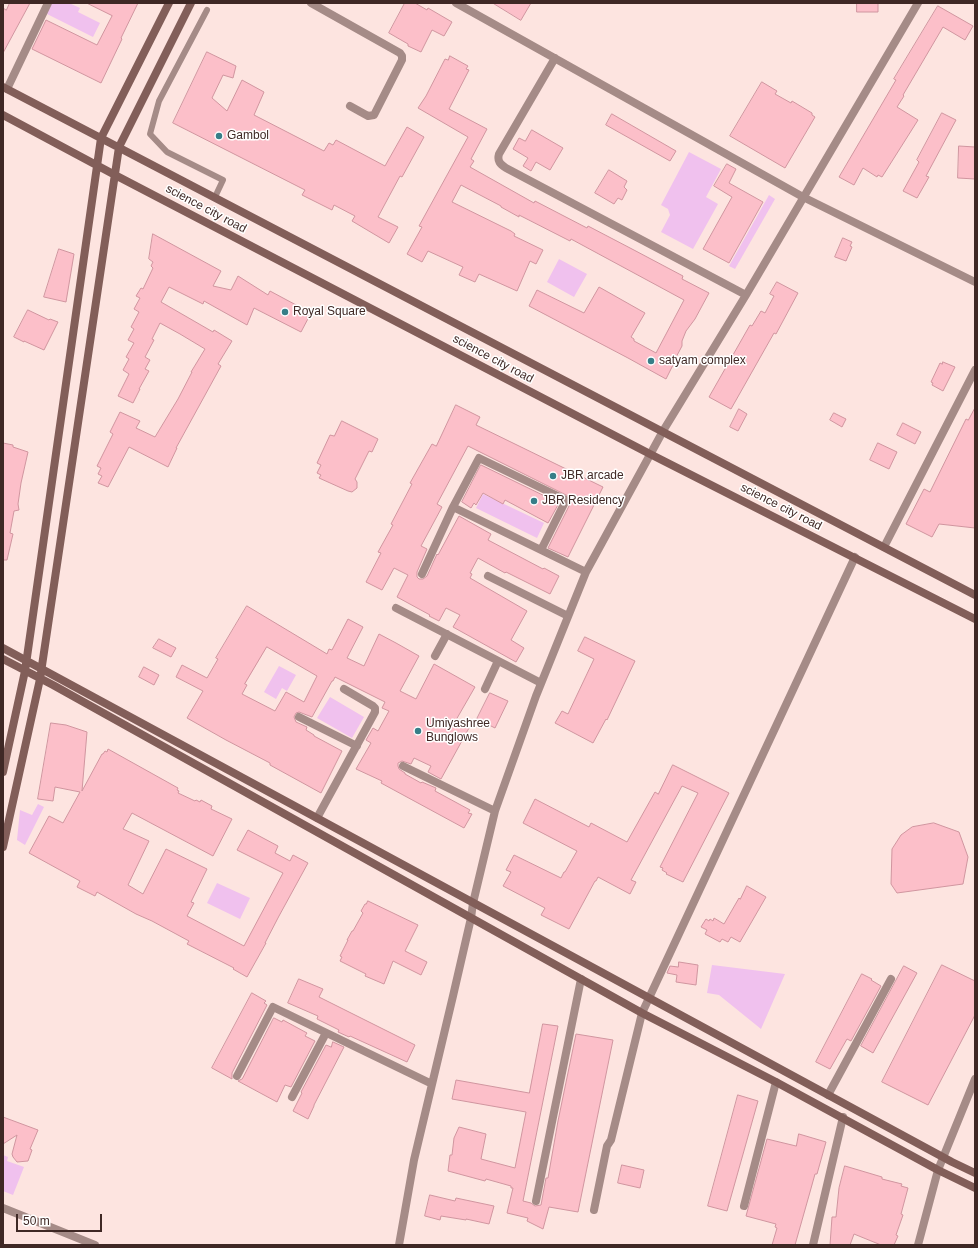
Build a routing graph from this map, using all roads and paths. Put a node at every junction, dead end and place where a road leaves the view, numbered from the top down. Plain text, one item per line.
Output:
1 (48, 3) edge
2 (169, 3) edge
3 (191, 3) edge
4 (311, 3) edge
5 (456, 3) edge
6 (918, 3) edge
7 (470, 6) edge
8 (207, 10) dead end
9 (555, 58) junction
10 (5, 88) edge
11 (350, 106) dead end
12 (3, 115) edge
13 (102, 138) junction
14 (119, 147) junction
15 (97, 165) junction
16 (115, 175) junction
17 (215, 197) junction
18 (803, 197) junction
19 (975, 282) edge
20 (746, 295) junction
21 (975, 370) edge
22 (663, 431) junction
23 (650, 454) junction
24 (453, 507) junction
25 (884, 547) junction
26 (541, 550) junction
27 (854, 557) junction
28 (586, 572) junction
29 (422, 574) dead end
30 (488, 576) dead end
31 (975, 595) edge
32 (396, 608) dead end
33 (568, 616) junction
34 (975, 619) edge
35 (447, 634) junction
36 (3, 648) edge
37 (435, 656) dead end
38 (3, 660) edge
39 (27, 660) junction
40 (498, 661) junction
41 (42, 669) junction
42 (25, 671) junction
43 (40, 679) junction
44 (541, 683) junction
45 (344, 689) dead end
46 (485, 689) dead end
47 (299, 717) dead end
48 (357, 746) junction
49 (403, 766) dead end
50 (3, 772) edge
51 (495, 811) junction
52 (317, 818) junction
53 (3, 847) edge
54 (473, 903) junction
55 (471, 918) junction
56 (581, 979) junction
57 (891, 979) dead end
58 (649, 998) junction
59 (642, 1013) junction
60 (326, 1033) junction
61 (237, 1076) dead end
62 (975, 1079) edge
63 (776, 1082) junction
64 (432, 1084) junction
65 (828, 1095) junction
66 (292, 1097) dead end
67 (843, 1117) junction
68 (943, 1157) junction
69 (938, 1170) junction
70 (975, 1173) edge
71 (975, 1188) edge
72 (536, 1201) dead end
73 (744, 1206) dead end
74 (3, 1208) edge
75 (594, 1210) dead end
76 (94, 1245) edge
77 (400, 1245) edge
78 (813, 1245) edge
79 (918, 1245) edge

1 - 10 street
2 - 13 street
3 - 14 street
4 - 11 street
5 - 7 street
6 - 18 street
7 - 9 street
8 - 17 lane
9 - 18 street
9 - 20 street
10 - 13 street
12 - 15 street, science city road
13 - 14 street
13 - 15 street
14 - 16 street
14 - 17 street
15 - 16 street, science city road
15 - 39 street
16 - 23 street, science city road
16 - 41 street
17 - 22 street
18 - 19 street
18 - 20 street
20 - 22 street
21 - 25 street
22 - 23 street
22 - 25 street
23 - 27 street, science city road
23 - 28 street
24 - 26 street
24 - 26 street
24 - 29 street
25 - 31 street
26 - 28 street
27 - 34 street, science city road
27 - 58 street
28 - 33 street
30 - 33 street
32 - 35 street
33 - 44 street
35 - 37 street
35 - 40 street
36 - 39 street
38 - 42 street
39 - 41 street
39 - 42 street
40 - 44 street
40 - 46 street
41 - 43 street
41 - 52 street
42 - 43 street
42 - 50 street
43 - 53 street
43 - 55 street
44 - 51 street
45 - 48 street
47 - 48 street
48 - 52 street
49 - 51 street
51 - 54 street
52 - 54 street
54 - 55 street
54 - 58 street
55 - 56 street
55 - 64 street
56 - 59 street
56 - 72 street
57 - 65 street
58 - 59 street
58 - 65 street
59 - 63 street
59 - 75 street
60 - 61 street
60 - 64 street
60 - 66 street
62 - 68 street
63 - 67 street
63 - 73 street
64 - 77 street
65 - 68 street
67 - 69 street
67 - 78 street
68 - 69 street
68 - 70 street
69 - 71 street
69 - 79 street
74 - 76 street

